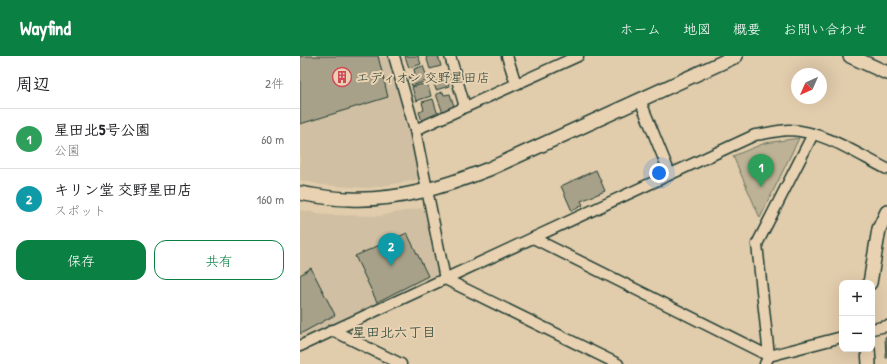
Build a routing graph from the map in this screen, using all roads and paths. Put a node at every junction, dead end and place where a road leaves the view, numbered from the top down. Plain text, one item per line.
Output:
1 (394, 56) edge
2 (450, 56) edge
3 (508, 56) edge
4 (578, 56) edge
5 (735, 56) edge
6 (850, 56) edge
7 (565, 59) edge
8 (887, 73) edge
9 (516, 84) junction
10 (640, 100) junction
11 (465, 107) junction
12 (415, 130) junction
13 (813, 134) junction
14 (887, 169) edge
15 (670, 174) junction
16 (429, 190) junction
17 (300, 193) edge
18 (887, 212) edge
19 (533, 238) junction
20 (445, 279) junction
21 (870, 280) edge
22 (887, 326) edge
23 (875, 329) edge
24 (332, 330) junction
25 (839, 338) edge
26 (300, 346) edge
27 (868, 352) edge
28 (767, 360) edge
29 (401, 364) edge
30 (618, 364) edge
31 (869, 364) edge

1 - 12 street
2 - 11 street
3 - 9 street
4 - 7 street
5 - 10 street
6 - 8 street
7 - 9 street
9 - 11 street
10 - 15 street
10 - 16 street
11 - 12 street
12 - 16 street
13 - 14 street
13 - 15 street
13 - 28 street
15 - 19 street
16 - 17 street
16 - 20 street
18 - 21 street
19 - 20 street
19 - 28 street
20 - 24 street
20 - 30 street
22 - 23 street
24 - 26 street
24 - 29 street
25 - 28 street
27 - 31 street

